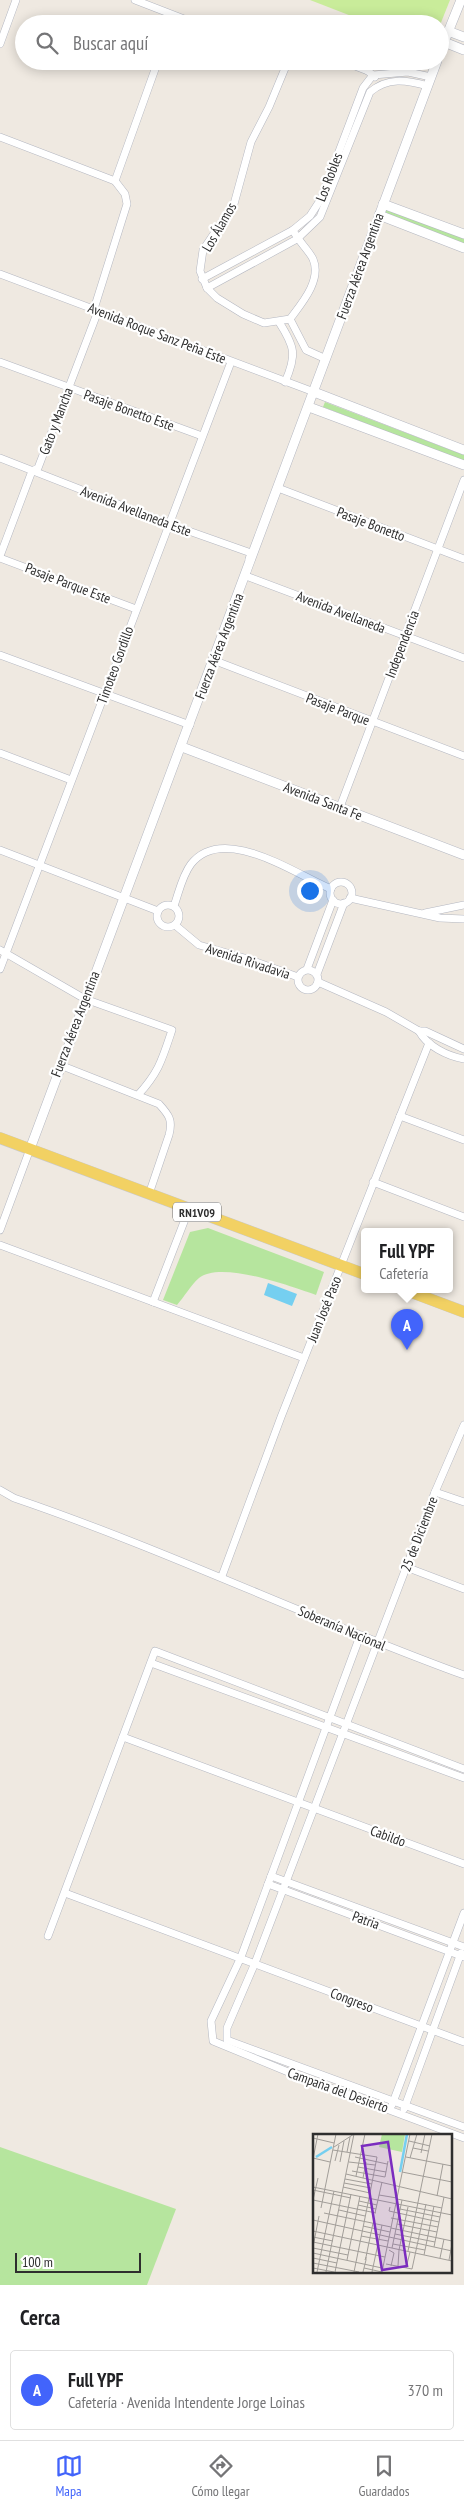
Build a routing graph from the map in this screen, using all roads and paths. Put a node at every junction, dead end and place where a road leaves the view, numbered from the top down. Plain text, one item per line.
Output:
1 (16, 0) edge
2 (135, 0) edge
3 (461, 0) edge
4 (175, 15) edge
5 (449, 30) edge
6 (449, 32) edge
7 (464, 37) edge
8 (0, 44) edge
9 (449, 44) edge
10 (464, 50) edge
11 (155, 70) edge
12 (284, 70) edge
13 (363, 70) edge
14 (370, 70) edge
15 (433, 70) edge
16 (370, 73) junction
17 (429, 81) junction
18 (380, 83) junction
19 (0, 137) edge
20 (115, 181) junction
21 (383, 204) junction
22 (379, 215) junction
23 (293, 230) junction
24 (464, 234) edge
25 (297, 239) junction
26 (464, 248) edge
27 (0, 274) edge
28 (202, 279) junction
29 (208, 288) junction
30 (96, 310) junction
31 (290, 319) junction
32 (279, 322) junction
33 (326, 359) junction
34 (0, 362) edge
35 (230, 362) junction
36 (285, 382) junction
37 (70, 388) junction
38 (314, 392) junction
39 (309, 407) junction
40 (202, 436) junction
41 (464, 450) edge
42 (0, 458) edge
43 (464, 465) edge
44 (32, 471) junction
45 (464, 480) edge
46 (278, 488) junction
47 (168, 524) junction
48 (438, 550) junction
49 (0, 557) edge
50 (464, 559) edge
51 (246, 576) junction
52 (136, 609) junction
53 (405, 636) junction
54 (0, 655) edge
55 (464, 658) edge
56 (212, 660) junction
57 (105, 695) junction
58 (373, 722) junction
59 (190, 725) junction
60 (182, 747) junction
61 (0, 753) edge
62 (464, 756) edge
63 (71, 780) junction
64 (340, 808) junction
65 (0, 850) edge
66 (464, 856) edge
67 (39, 865) junction
68 (331, 889) junction
69 (123, 897) junction
70 (350, 898) junction
71 (333, 900) junction
72 (344, 903) junction
73 (464, 904) edge
74 (174, 906) junction
75 (158, 911) junction
76 (424, 913) junction
77 (464, 919) edge
78 (175, 925) junction
79 (3, 951) edge
80 (0, 969) edge
81 (307, 969) junction
82 (317, 974) junction
83 (298, 977) junction
84 (318, 982) junction
85 (85, 999) junction
86 (419, 1031) junction
87 (429, 1043) junction
88 (464, 1049) edge
89 (464, 1059) edge
90 (60, 1065) junction
91 (138, 1096) junction
92 (400, 1116) junction
93 (0, 1138) edge
94 (464, 1140) edge
95 (30, 1149) junction
96 (373, 1182) junction
97 (149, 1194) junction
98 (189, 1209) junction
99 (464, 1217) edge
100 (0, 1230) edge
101 (0, 1245) edge
102 (341, 1264) junction
103 (361, 1273) edge
104 (414, 1293) edge
105 (153, 1302) junction
106 (464, 1312) edge
107 (304, 1358) junction
108 (464, 1425) edge
109 (0, 1490) edge
110 (435, 1492) junction
111 (464, 1502) edge
112 (406, 1567) junction
113 (222, 1576) junction
114 (464, 1589) edge
115 (360, 1636) junction
116 (378, 1644) junction
117 (151, 1663) junction
118 (464, 1675) edge
119 (330, 1716) junction
120 (346, 1723) junction
121 (326, 1729) junction
122 (342, 1733) junction
123 (123, 1737) junction
124 (464, 1769) edge
125 (464, 1778) edge
126 (298, 1803) junction
127 (312, 1809) junction
128 (464, 1864) edge
129 (271, 1876) junction
130 (268, 1884) junction
131 (284, 1886) junction
132 (64, 1892) junction
133 (464, 1913) edge
134 (48, 1936) dead end
135 (453, 1943) junction
136 (464, 1946) edge
137 (450, 1951) junction
138 (462, 1956) edge
139 (241, 1957) junction
140 (255, 1963) junction
141 (422, 2026) junction
142 (433, 2030) junction
143 (227, 2040) joint
144 (464, 2042) edge
145 (394, 2101) junction
146 (405, 2105) junction
147 (390, 2110) junction
148 (402, 2114) junction
149 (464, 2127) edge
150 (464, 2138) edge

1 - 8 street
2 - 4 street
3 - 5 street
6 - 7 street
9 - 10 street
11 - 20 street
12 - 28 street, Los Álamos
13 - 16 street
14 - 16 street, Los Robles
15 - 17 street, Fuerza Aérea Argentina
16 - 17 street
16 - 18 street
16 - 23 street, Los Robles
17 - 18 street
17 - 21 street, Fuerza Aérea Argentina
18 - 25 street, Los Robles
19 - 20 street
20 - 30 street, Gato y Mancha
21 - 22 street, Fuerza Aérea Argentina
21 - 24 street
22 - 26 street
22 - 33 street, Fuerza Aérea Argentina
23 - 25 street
23 - 28 street, Los Robles
25 - 29 street, Los Robles
25 - 31 street
27 - 30 street, Avenida Roque Sanz Peña Este
28 - 29 street
29 - 32 street
30 - 35 street, Avenida Roque Sanz Peña Este
30 - 37 street, Gato y Mancha
31 - 32 street
31 - 33 street
32 - 36 street
33 - 38 street, Fuerza Aérea Argentina
34 - 37 street, Pasaje Bonetto Este
35 - 36 street, Avenida Roque Sanz Peña Este
35 - 40 street, Timoteo Gordillo
36 - 38 street, Avenida Roque Sanz Peña Este
37 - 40 street, Pasaje Bonetto Este
37 - 44 street, Gato y Mancha
38 - 39 street, Fuerza Aérea Argentina
38 - 41 street
39 - 43 street
39 - 46 street, Fuerza Aérea Argentina
40 - 47 street, Timoteo Gordillo
42 - 44 street, Avenida Avellaneda Este
44 - 47 street, Avenida Avellaneda Este
44 - 49 street, Gato y Mancha
45 - 48 street, Independencia
46 - 48 street, Pasaje Bonetto
46 - 51 street, Fuerza Aérea Argentina
47 - 51 street, Avenida Avellaneda Este
47 - 52 street, Timoteo Gordillo
48 - 50 street, Pasaje Bonetto
48 - 53 street, Independencia
49 - 52 street, Pasaje Parque Este
51 - 53 street, Avenida Avellaneda
51 - 56 street, Fuerza Aérea Argentina
52 - 57 street, Timoteo Gordillo
53 - 55 street, Avenida Avellaneda
53 - 58 street, Independencia
54 - 57 street
56 - 58 street, Pasaje Parque
56 - 59 street, Fuerza Aérea Argentina
57 - 59 street
57 - 63 street, Timoteo Gordillo
58 - 62 street, Pasaje Parque
58 - 64 street, Independencia
59 - 60 street, Fuerza Aérea Argentina
60 - 64 street, Avenida Santa Fe
60 - 69 street, Fuerza Aérea Argentina
61 - 63 street
63 - 67 street, Timoteo Gordillo
64 - 66 street, Avenida Santa Fe
65 - 67 street, Avenida Rivadavia
67 - 69 street, Avenida Rivadavia
67 - 79 street, Timoteo Gordillo
68 - 70 street
68 - 71 street
68 - 74 street
69 - 75 street, Avenida Rivadavia
69 - 85 street, Fuerza Aérea Argentina
70 - 72 street
70 - 76 street
71 - 72 street
71 - 81 street
72 - 82 street
73 - 76 street
74 - 75 street
74 - 78 street
75 - 78 street, Avenida Rivadavia
76 - 77 street
78 - 83 street, Avenida Rivadavia
79 - 80 street, Timoteo Gordillo
79 - 85 street
81 - 82 street, Avenida Rivadavia
81 - 83 street, Avenida Rivadavia
82 - 84 street
83 - 84 street, Avenida Rivadavia
84 - 86 street, Avenida Rivadavia
85 - 90 street, Fuerza Aérea Argentina
85 - 91 street
86 - 87 street, Avenida Rivadavia
86 - 88 street, Avenida Rivadavia
87 - 89 street, Avenida Rivadavia
87 - 92 street, Juan José Paso
90 - 91 street
90 - 95 street, Fuerza Aérea Argentina
91 - 97 street
92 - 94 street
92 - 96 street, Juan José Paso
93 - 95 main road, RN1V09
95 - 97 main road, RN1V09
95 - 100 street, Fuerza Aérea Argentina
96 - 99 street
96 - 102 street, Juan José Paso
97 - 98 main road, RN1V09
98 - 102 main road, RN1V09
98 - 105 street
101 - 105 street
102 - 103 main road, RN1V09
102 - 107 street, Juan José Paso
104 - 106 main road
105 - 107 street
107 - 113 street, Juan José Paso
108 - 110 street, 25 de Diciembre
109 - 113 street, Soberanía Nacional
110 - 111 street
110 - 112 street, 25 de Diciembre
112 - 114 street
112 - 116 street, 25 de Diciembre
113 - 115 street, Soberanía Nacional
115 - 116 street, Soberanía Nacional
115 - 119 street
116 - 118 street, Soberanía Nacional
116 - 120 street, 25 de Diciembre
117 - 119 street
117 - 121 street
117 - 123 street
119 - 120 street
119 - 121 street
120 - 122 street, 25 de Diciembre
120 - 124 street
121 - 122 street
121 - 126 street
122 - 125 street
122 - 127 street, 25 de Diciembre
123 - 126 street, Cabildo
123 - 132 street
126 - 127 street, Cabildo
126 - 129 street
127 - 128 street, Cabildo
127 - 131 street, 25 de Diciembre
129 - 130 street
129 - 131 street, Patria
130 - 131 street, Patria
130 - 139 street
131 - 135 street, Patria
131 - 137 street, Patria
131 - 140 street, 25 de Diciembre
132 - 134 street
132 - 139 street, Congreso
133 - 135 street
135 - 136 street, Patria
135 - 137 street
136 - 138 street
137 - 138 street, Patria
137 - 141 street
138 - 142 street
139 - 140 street, Congreso
139 - 147 street, Campaña del Desierto
140 - 141 street, Congreso
140 - 143 street, 25 de Diciembre
141 - 142 street, Congreso
141 - 145 street
142 - 144 street, Congreso
142 - 146 street
143 - 145 street, Campaña del Desierto
145 - 146 street, Campaña del Desierto
145 - 147 street
146 - 148 street
146 - 149 street, Campaña del Desierto
147 - 148 street, Campaña del Desierto
148 - 150 street, Campaña del Desierto

